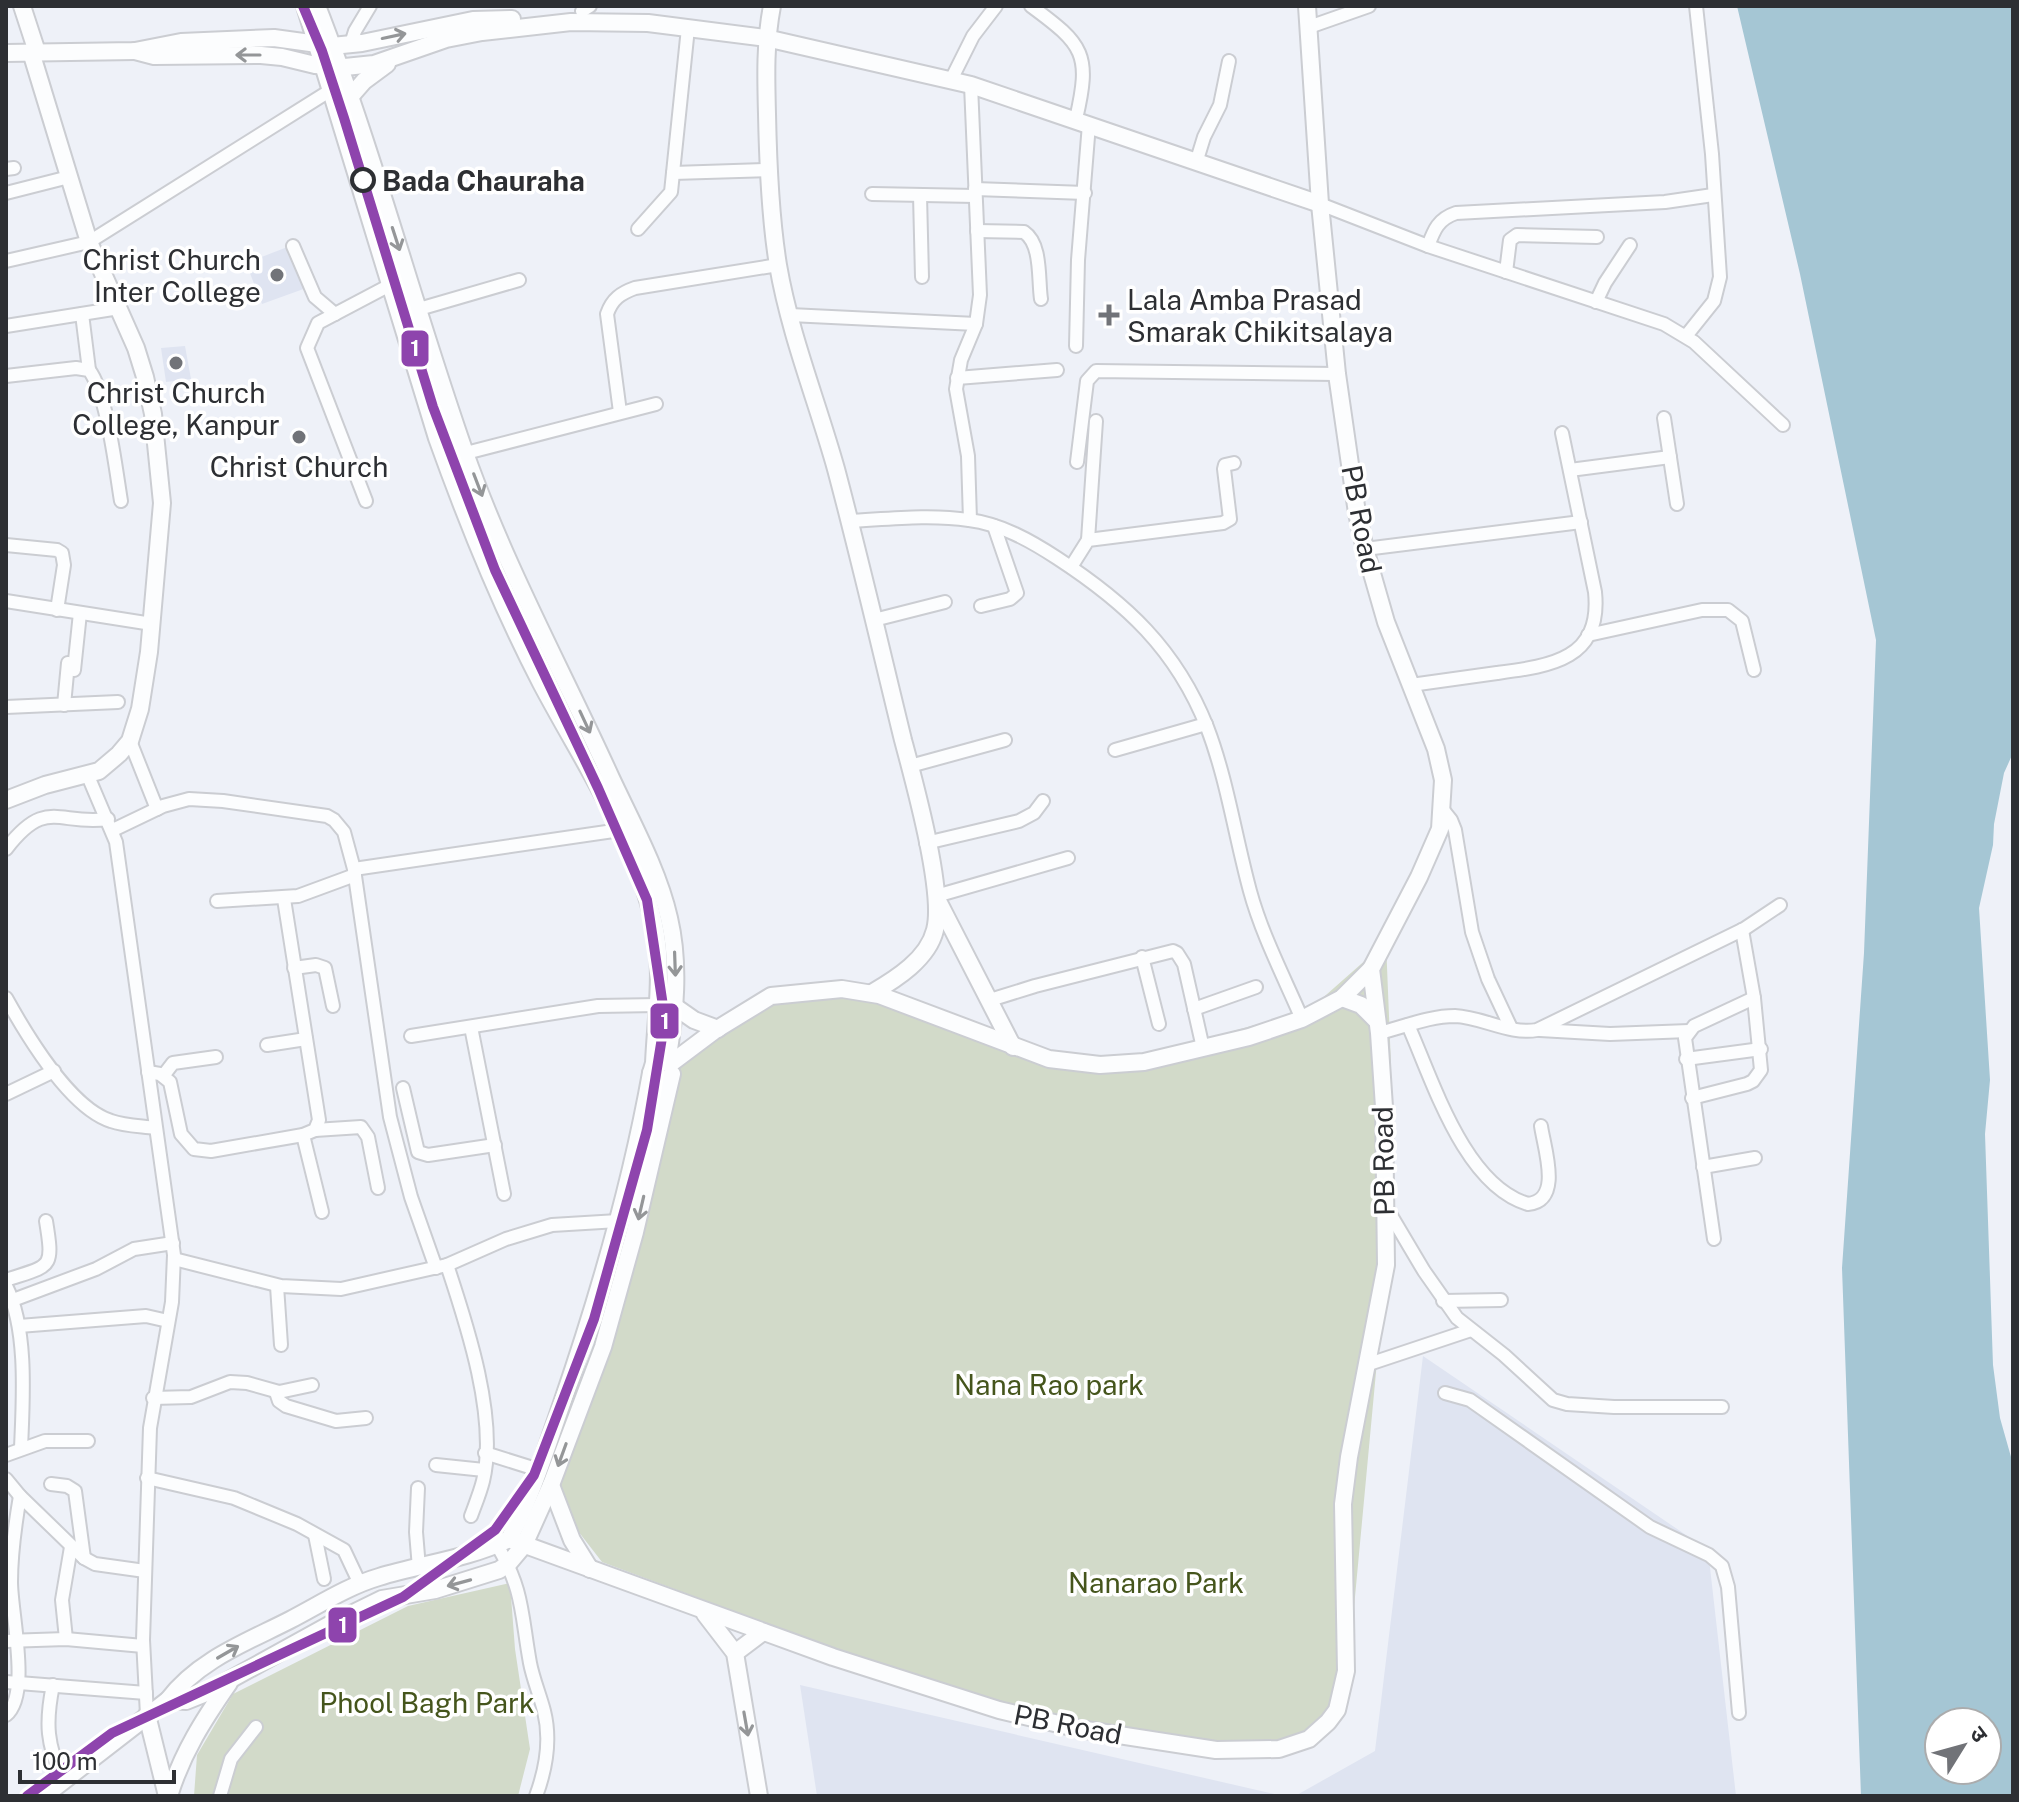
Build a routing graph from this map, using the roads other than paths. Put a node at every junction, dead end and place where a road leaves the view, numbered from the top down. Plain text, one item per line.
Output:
1 (22, 6) edge
2 (305, 6) edge
3 (317, 6) edge
4 (370, 6) edge
5 (772, 6) edge
6 (996, 6) edge
7 (1031, 6) edge
8 (1307, 6) edge
9 (1369, 6) edge
10 (1696, 6) edge
11 (586, 8) edge
12 (1309, 27) junction
13 (688, 28) junction
14 (767, 33) junction
15 (325, 44) junction
16 (351, 44) junction
17 (135, 51) junction
18 (34, 52) junction
19 (6, 53) edge
20 (398, 56) junction
21 (1229, 61) dead end
22 (333, 67) junction
23 (951, 80) junction
24 (971, 85) junction
25 (331, 90) junction
26 (350, 97) junction
27 (1082, 122) junction
28 (1196, 163) junction
29 (768, 170) junction
30 (673, 173) junction
31 (69, 177) junction
32 (975, 192) junction
33 (6, 193) edge
34 (1085, 193) junction
35 (872, 194) dead end
36 (920, 195) junction
37 (1713, 195) junction
38 (1320, 204) junction
39 (638, 229) dead end
40 (977, 231) junction
41 (1597, 237) dead end
42 (89, 242) junction
43 (1630, 245) dead end
44 (293, 246) dead end
45 (1428, 246) junction
46 (6, 261) edge
47 (778, 265) junction
48 (1506, 272) junction
49 (922, 277) dead end
50 (519, 280) dead end
51 (390, 285) junction
52 (1041, 299) dead end
53 (1596, 302) junction
54 (119, 308) junction
55 (419, 309) junction
56 (82, 314) junction
57 (335, 314) junction
58 (790, 315) junction
59 (976, 324) junction
60 (6, 326) edge
61 (1686, 336) junction
62 (1076, 346) dead end
63 (89, 370) junction
64 (1057, 370) dead end
65 (1337, 374) junction
66 (6, 376) edge
67 (957, 378) junction
68 (656, 404) dead end
69 (620, 412) junction
70 (1664, 418) dead end
71 (1096, 421) dead end
72 (1783, 425) dead end
73 (1562, 433) dead end
74 (466, 453) junction
75 (1670, 457) junction
76 (1077, 462) dead end
77 (1234, 463) dead end
78 (1570, 470) junction
79 (121, 501) dead end
80 (366, 501) dead end
81 (1677, 504) dead end
82 (970, 520) junction
83 (849, 521) junction
84 (1581, 522) junction
85 (994, 526) junction
86 (1088, 540) junction
87 (6, 545) edge
88 (1365, 549) junction
89 (504, 554) junction
90 (483, 562) junction
91 (1071, 567) junction
92 (6, 601) edge
93 (945, 602) dead end
94 (981, 606) dead end
95 (57, 610) junction
96 (80, 613) junction
97 (874, 620) junction
98 (152, 624) junction
99 (1588, 635) junction
100 (1754, 670) dead end
101 (1411, 685) junction
102 (118, 702) dead end
103 (64, 705) junction
104 (6, 707) edge
105 (1206, 724) junction
106 (1005, 740) dead end
107 (130, 741) junction
108 (1115, 750) dead end
109 (910, 766) junction
110 (88, 776) junction
111 (10, 796) edge
112 (1043, 801) dead end
113 (157, 809) junction
114 (1443, 810) junction
115 (111, 824) junction
116 (627, 829) junction
117 (926, 843) junction
118 (6, 849) edge
119 (1068, 858) dead end
120 (354, 872) junction
121 (936, 897) junction
122 (284, 899) junction
123 (217, 901) dead end
124 (1780, 905) dead end
125 (1742, 930) junction
126 (1142, 957) junction
127 (294, 968) junction
128 (1371, 969) junction
129 (1256, 987) dead end
130 (872, 993) junction
131 (6, 998) edge
132 (1342, 998) junction
133 (1754, 998) junction
134 (990, 1000) junction
135 (657, 1005) junction
136 (333, 1006) dead end
137 (674, 1006) junction
138 (1194, 1009) junction
139 (1302, 1019) junction
140 (12, 1022) edge
141 (1159, 1024) dead end
142 (1408, 1025) junction
143 (471, 1027) junction
144 (1378, 1027) junction
145 (1511, 1028) junction
146 (718, 1029) junction
147 (1537, 1030) junction
148 (1689, 1031) junction
149 (411, 1036) dead end
150 (306, 1039) junction
151 (267, 1045) dead end
152 (1013, 1047) junction
153 (1203, 1048) junction
154 (1761, 1049) junction
155 (216, 1057) dead end
156 (1686, 1059) junction
157 (662, 1068) junction
158 (54, 1071) junction
159 (148, 1072) junction
160 (163, 1076) junction
161 (403, 1088) dead end
162 (6, 1094) edge
163 (1692, 1098) junction
164 (1541, 1126) dead end
165 (155, 1128) junction
166 (309, 1132) junction
167 (495, 1145) junction
168 (1755, 1158) dead end
169 (1703, 1167) junction
170 (378, 1188) dead end
171 (504, 1194) dead end
172 (1383, 1202) junction
173 (322, 1212) dead end
174 (46, 1221) dead end
175 (618, 1221) junction
176 (1714, 1239) dead end
177 (173, 1243) junction
178 (174, 1259) junction
179 (442, 1266) junction
180 (6, 1280) edge
181 (6, 1286) edge
182 (277, 1286) junction
183 (13, 1300) junction
184 (1501, 1300) dead end
185 (1443, 1301) junction
186 (168, 1321) junction
187 (19, 1326) junction
188 (1471, 1330) junction
189 (281, 1345) dead end
190 (1366, 1365) junction
191 (312, 1385) dead end
192 (276, 1392) junction
193 (1445, 1393) dead end
194 (153, 1398) junction
195 (1722, 1407) dead end
196 (366, 1418) dead end
197 (88, 1441) dead end
198 (21, 1448) junction
199 (485, 1453) junction
200 (6, 1455) edge
201 (436, 1465) dead end
202 (484, 1470) junction
203 (539, 1470) junction
204 (147, 1478) junction
205 (6, 1479) edge
206 (51, 1484) dead end
207 (551, 1485) junction
208 (418, 1488) dead end
209 (20, 1496) junction
210 (471, 1516) dead end
211 (315, 1535) junction
212 (10, 1536) edge
213 (510, 1543) junction
214 (71, 1547) junction
215 (84, 1558) junction
216 (508, 1564) junction
217 (419, 1568) junction
218 (590, 1569) junction
219 (145, 1571) junction
220 (324, 1579) dead end
221 (360, 1584) junction
222 (9, 1606) edge
223 (700, 1609) junction
224 (763, 1632) junction
225 (66, 1639) junction
226 (11, 1641) edge
227 (143, 1646) junction
228 (735, 1653) junction
229 (12, 1682) edge
230 (230, 1682) junction
231 (53, 1685) junction
232 (146, 1693) junction
233 (168, 1700) junction
234 (1739, 1713) dead end
235 (6, 1715) edge
236 (147, 1715) junction
237 (256, 1727) dead end
238 (63, 1781) junction
239 (44, 1796) edge
240 (168, 1796) edge
241 (220, 1796) edge
242 (536, 1796) edge
243 (759, 1796) edge

1 - 18 street
2 - 15 street
3 - 15 street
4 - 16 street
5 - 14 street
6 - 23 street
7 - 27 street
8 - 12 street, PB Road
9 - 12 street
10 - 37 street
11 - 14 street
16 -> 11 street
12 - 38 street, PB Road
13 - 14 street
13 - 20 street
13 - 30 street
14 - 23 street
14 - 29 street
15 - 16 street
15 - 17 street
15 - 22 street
17 - 18 street
22 -> 17 street
18 - 19 street
18 - 31 street
20 - 22 street
20 - 26 street
21 - 28 street
22 - 25 street
22 - 26 street
23 - 24 street
24 - 27 street
24 - 32 street
25 - 42 street
25 - 51 street
26 -> 55 street
27 - 28 street
27 - 34 street
28 - 38 street
29 - 30 street
29 - 47 street
30 - 39 street
31 - 33 street
31 - 42 street
32 - 34 street
32 - 36 street
32 - 40 street
34 - 62 street
35 - 36 street
36 - 49 street
37 - 45 street
37 - 61 street
38 - 45 street
38 - 65 street, PB Road
40 - 52 street
40 - 59 street
41 - 48 street
42 - 46 street
42 - 54 street
43 - 53 street
44 - 57 street
45 - 48 street
47 - 58 street
47 - 69 street
48 - 53 street
50 - 55 street
51 - 57 street
51 - 90 street
53 - 61 street
54 - 56 street
54 - 98 street
55 - 74 street
56 - 60 street
56 - 63 street
57 - 80 street
58 - 59 street
58 - 83 street
59 - 67 street
61 - 72 street
63 - 66 street
63 - 79 street
64 - 67 street
65 - 76 street
65 - 88 street, PB Road
67 - 82 street
68 - 69 street
69 - 74 street
70 - 75 street
71 - 86 street
73 - 78 street
74 -> 89 street
75 - 78 street
75 - 81 street
77 - 86 street
78 - 84 street
82 - 83 street
82 - 85 street
83 - 97 street
84 - 88 street
84 - 99 street
85 - 91 street
85 - 94 street
86 - 91 street
87 - 95 street
88 - 101 street, PB Road
89 - 90 street
89 -> 116 street
90 - 116 street
91 - 105 street
92 - 95 street
93 - 97 street
95 - 96 street
96 - 98 street
96 - 103 street
97 - 109 street
98 - 107 street
99 - 100 street
99 - 101 street
101 - 114 street, PB Road
102 - 103 street
103 - 104 street
105 - 108 street
105 - 139 street
106 - 109 street
107 - 110 street
107 - 113 street
109 - 117 street
110 - 111 street
110 - 115 street
112 - 117 street
113 - 115 street
113 - 120 street
114 - 128 street, PB Road
114 - 145 street
115 - 118 street
115 - 159 street
116 - 120 street
116 - 135 street
116 -> 137 street
117 - 121 street
119 - 121 street
120 - 122 street
120 - 179 street
121 - 130 street
121 - 134 street
122 - 123 street
122 - 127 street
124 - 125 street
125 - 133 street
125 - 147 street
126 - 134 street
126 - 138 street
126 - 141 street
127 - 136 street
127 - 150 street
128 - 132 street
128 - 144 street, PB Road
129 - 138 street
130 - 146 street
130 - 152 street
131 - 140 street
132 - 139 street
132 - 144 street
133 - 148 street
133 - 154 street
134 - 152 street
135 - 143 street
135 - 157 street
137 - 146 street
137 - 157 street
138 - 153 street
139 - 153 street
140 - 158 street
142 - 144 street
142 - 145 street
142 - 164 street
143 - 149 street
143 - 167 street
144 - 172 street, PB Road
145 - 147 street
146 - 157 street
147 - 148 street
148 - 156 street
150 - 151 street
150 - 166 street
152 - 153 street
154 - 156 street
154 - 163 street
155 - 160 street
156 - 163 street
157 - 175 street
157 -> 207 street
158 - 162 street
158 - 165 street
159 - 160 street
159 - 165 street
160 - 166 street
161 - 167 street
163 - 169 street
165 - 177 street
166 - 170 street
166 - 173 street
167 - 171 street
168 - 169 street
169 - 176 street
172 - 185 street
172 - 190 street, PB Road
174 - 180 street
175 - 179 street
175 - 203 street
177 - 178 street
177 - 183 street
178 - 182 street
178 - 186 street
179 - 182 street
179 - 199 street
181 - 183 street
182 - 189 street
183 - 187 street
184 - 185 street
185 - 188 street
186 - 187 street
186 - 194 street
187 - 198 street
188 - 190 street
188 - 195 street
190 - 224 street, PB Road
191 - 192 street
192 - 194 street
192 - 196 street
193 - 234 street
194 - 204 street
197 - 198 street
198 - 200 street
199 - 202 street
199 - 203 street
201 - 202 street
202 - 210 street
203 - 213 street
204 - 211 street
204 - 219 street
205 - 209 street
206 - 215 street
207 - 213 street
207 - 218 street
208 - 217 street
209 - 212 street
209 - 214 street
211 - 220 street
211 - 221 street
212 - 222 street
213 - 216 street
213 - 217 street
213 - 218 street, PB Road
214 - 215 street
214 - 225 street
215 - 219 street
216 -> 230 street
216 - 242 street
217 - 221 street
218 - 223 street, PB Road
219 - 227 street
233 -> 221 street
222 - 226 street
223 - 224 street, PB Road
223 - 228 street
224 - 228 street
225 - 226 street
225 - 227 street
226 - 229 street
227 - 232 street
228 -> 243 street
229 - 231 street
229 - 235 street
230 - 233 street
230 - 240 street
231 - 232 street
231 - 238 street
232 - 236 street
233 - 236 street
236 - 238 street
236 - 240 street
237 - 241 street
238 - 239 street

